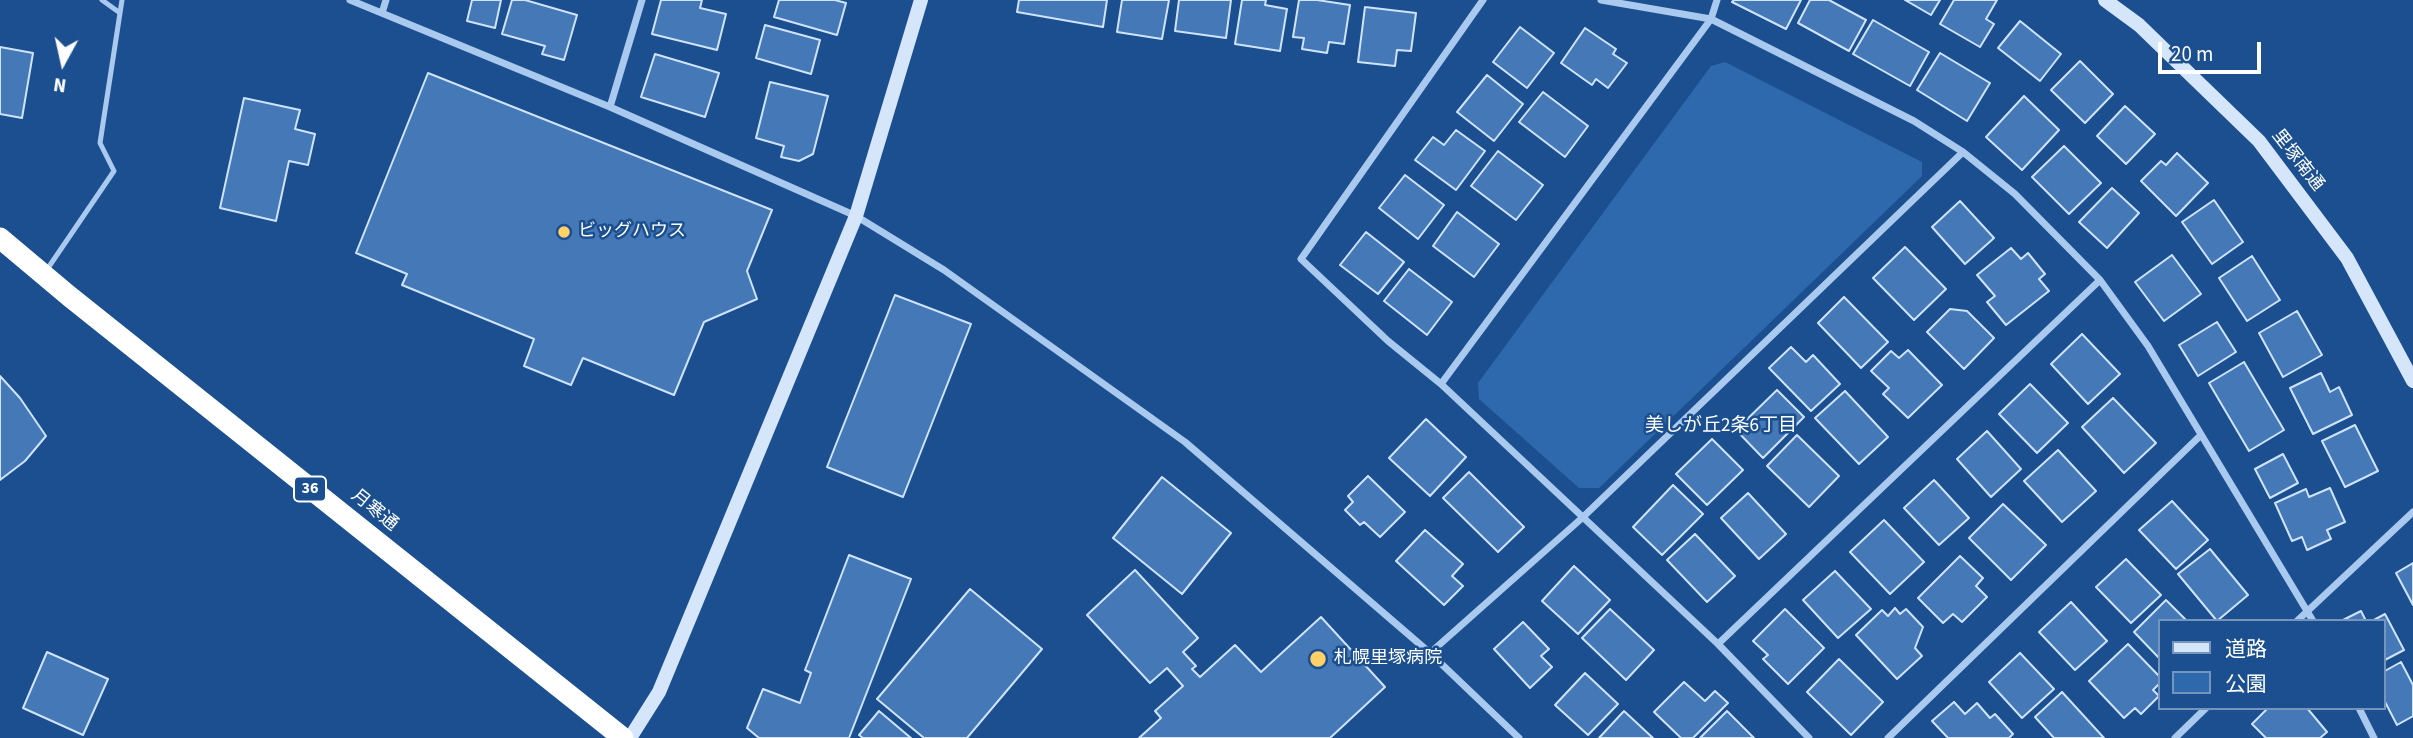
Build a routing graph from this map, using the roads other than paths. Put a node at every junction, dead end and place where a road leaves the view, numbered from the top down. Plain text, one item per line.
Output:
1 (102, 0) edge
2 (122, 0) edge
3 (350, 0) edge
4 (386, 0) edge
5 (642, 0) edge
6 (920, 0) edge
7 (1483, 0) edge
8 (1601, 0) edge
9 (1717, 0) edge
10 (2105, 0) edge
11 (120, 13) junction
12 (382, 13) junction
13 (1711, 19) junction
14 (610, 107) junction
15 (1963, 152) junction
16 (856, 216) junction
17 (0, 238) edge
18 (43, 274) junction
19 (2100, 280) junction
20 (2413, 381) edge
21 (1441, 384) junction
22 (2201, 435) junction
23 (2413, 512) edge
24 (1582, 518) junction
25 (2307, 610) junction
26 (2299, 619) edge
27 (2312, 619) edge
28 (1718, 644) junction
29 (1430, 653) junction
30 (2204, 710) edge
31 (2360, 710) edge
32 (623, 738) edge
33 (630, 738) edge
34 (1519, 738) edge
35 (1809, 738) edge
36 (1888, 738) edge
37 (2175, 738) edge
38 (2374, 738) edge

1 - 11 lane
2 - 11 lane
3 - 12 street
4 - 12 street
5 - 14 street
6 - 16 street
7 - 21 street
8 - 13 street
9 - 13 street
10 - 20 street, 里塚南通
11 - 18 lane
12 - 14 street
13 - 15 street
13 - 21 street
14 - 16 street
15 - 19 street
15 - 24 street
16 - 29 street
16 - 33 street
17 - 18 highway, 月寒通 / 36
18 - 32 highway, 月寒通 / 36
19 - 22 street
19 - 28 street
21 - 24 street
22 - 25 street
22 - 36 street
23 - 25 street
24 - 28 street
24 - 29 street
25 - 26 street
25 - 27 street
28 - 35 street
29 - 34 street
30 - 37 street
31 - 38 street

